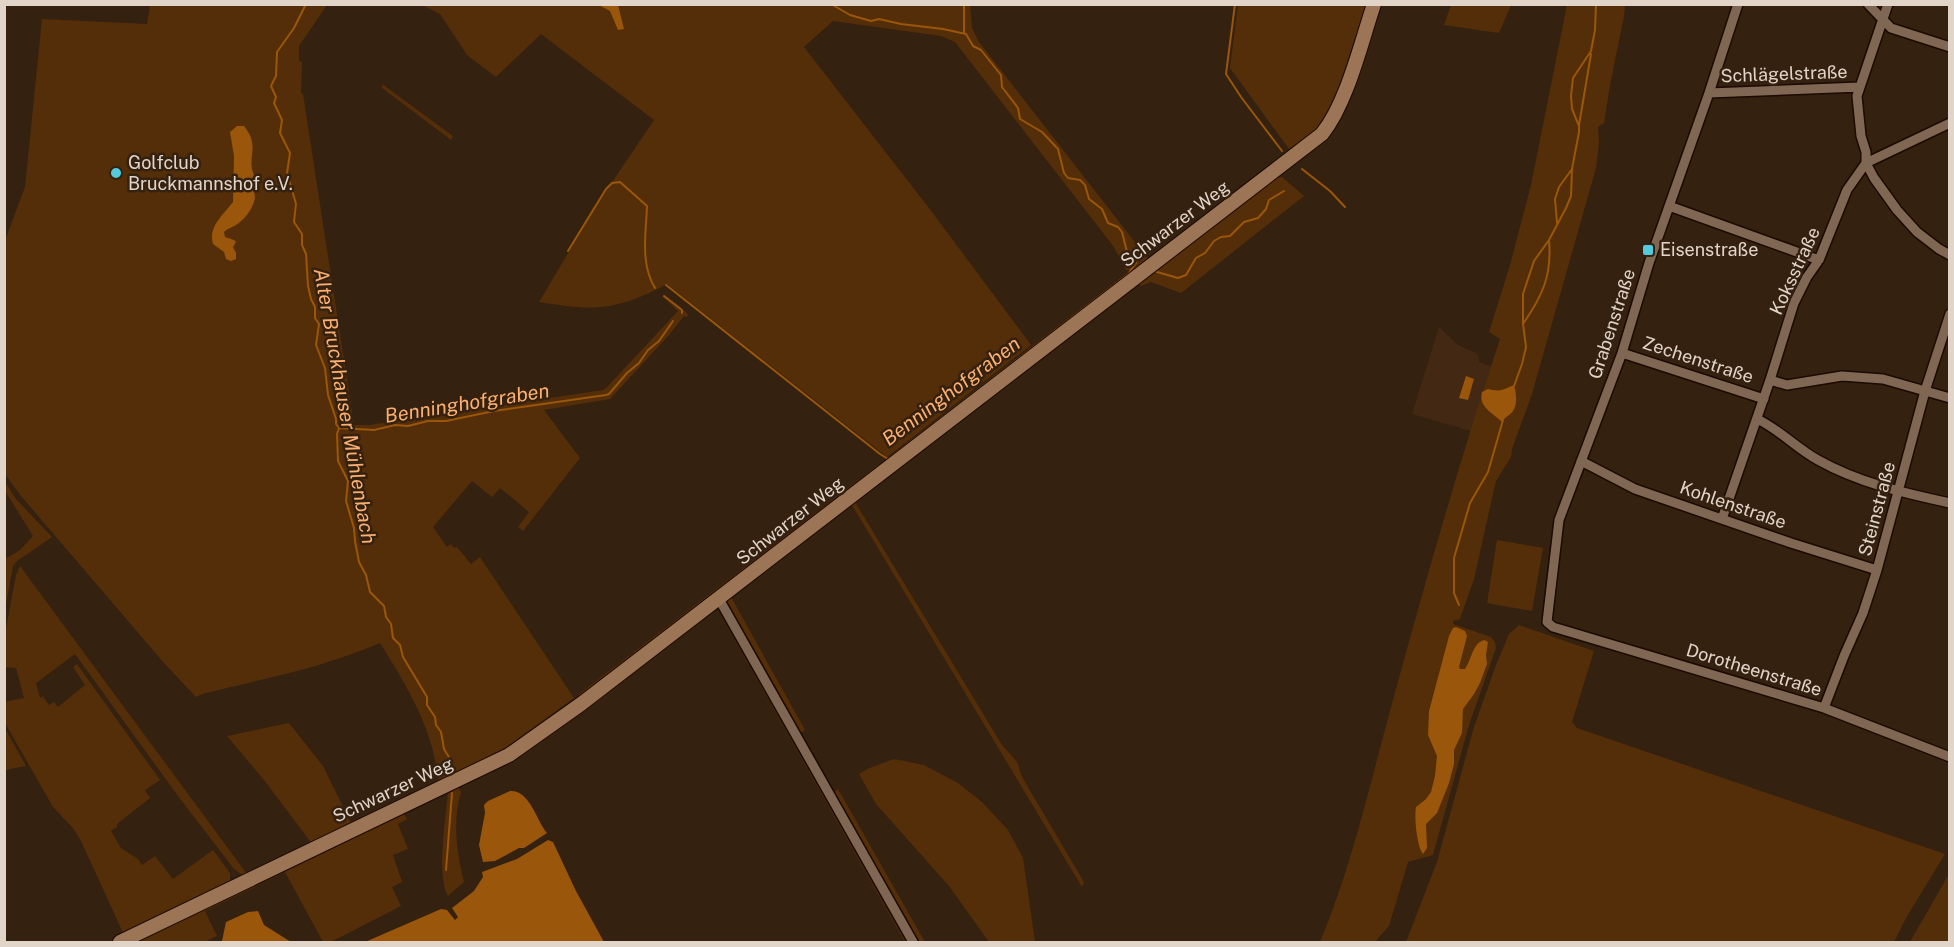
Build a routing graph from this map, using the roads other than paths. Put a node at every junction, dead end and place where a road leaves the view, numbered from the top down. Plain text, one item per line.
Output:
1 (1374, 4) edge
2 (1738, 4) edge
3 (1868, 4) edge
4 (1888, 4) edge
5 (1884, 19) junction
6 (1950, 47) edge
7 (1860, 87) junction
8 (1709, 93) junction
9 (1950, 123) edge
10 (1866, 163) junction
11 (1669, 206) junction
12 (1950, 255) edge
13 (1820, 260) junction
14 (1950, 314) edge
15 (1622, 353) junction
16 (1770, 380) junction
17 (1925, 391) junction
18 (1950, 398) edge
19 (1764, 399) junction
20 (1757, 418) junction
21 (1581, 462) junction
22 (1899, 492) junction
23 (1950, 503) edge
24 (1722, 519) junction
25 (1877, 570) junction
26 (719, 598) junction
27 (1547, 622) joint
28 (1824, 708) junction
29 (1950, 758) edge
30 (120, 942) edge
31 (913, 942) edge

1 - 26 street, Schwarzer Weg
2 - 8 street, Grabenstraße
3 - 5 street
4 - 5 street
5 - 6 street
5 - 7 street
7 - 8 street, Schlägelstraße
7 - 10 street
8 - 11 street, Grabenstraße
9 - 10 street, Koksstraße
10 - 12 street
10 - 13 street, Koksstraße
11 - 13 street
11 - 15 street, Grabenstraße
13 - 16 street, Koksstraße
14 - 17 street, Steinstraße
15 - 19 street, Zechenstraße
15 - 21 street, Grabenstraße
16 - 17 street, Zechenstraße
16 - 19 street, Koksstraße
17 - 18 street, Zechenstraße
17 - 22 street, Steinstraße
19 - 20 street, Koksstraße
20 - 22 street
20 - 24 street, Koksstraße
21 - 24 street, Kohlenstraße
21 - 27 street, Grabenstraße
22 - 23 street
22 - 25 street, Steinstraße
24 - 25 street, Kohlenstraße
25 - 28 street, Steinstraße
26 - 30 street, Schwarzer Weg
26 - 31 street
27 - 28 street, Dorotheenstraße
28 - 29 street, Dorotheenstraße

